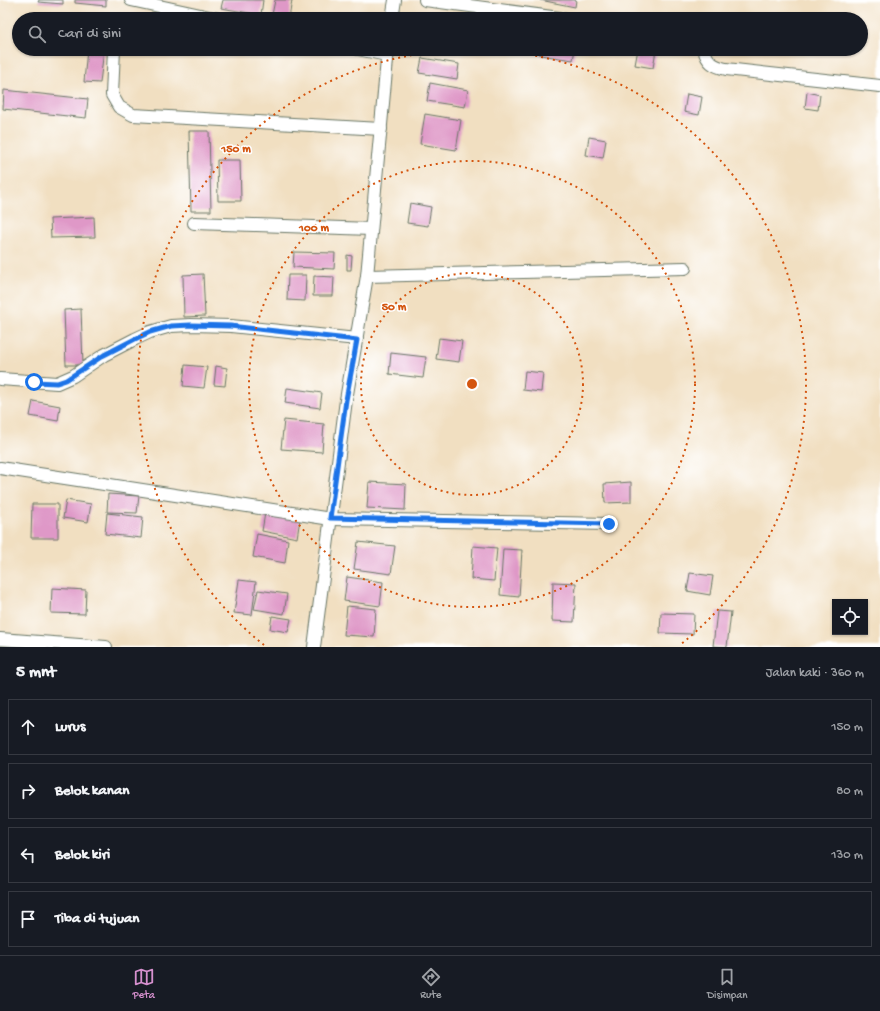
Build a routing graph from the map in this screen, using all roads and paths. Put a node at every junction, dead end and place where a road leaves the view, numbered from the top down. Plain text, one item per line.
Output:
1 (131, 0) edge
2 (395, 0) edge
3 (425, 0) edge
4 (187, 12) edge
5 (393, 12) edge
6 (515, 12) edge
7 (114, 56) edge
8 (388, 56) edge
9 (706, 56) edge
10 (880, 86) edge
11 (381, 129) junction
12 (194, 223) dead end
13 (371, 229) junction
14 (685, 268) dead end
15 (367, 276) junction
16 (357, 340) junction
17 (0, 379) edge
18 (0, 468) edge
19 (330, 518) junction
20 (609, 524) dead end
21 (0, 638) edge
22 (49, 644) edge
23 (106, 647) edge
24 (314, 647) edge

1 - 4 street
2 - 5 street
3 - 6 street
7 - 11 street
8 - 11 street
9 - 10 street
11 - 13 street
12 - 13 street
13 - 15 street
14 - 15 street
15 - 16 street
16 - 17 street
16 - 19 street
18 - 19 street
19 - 20 street
19 - 24 street
21 - 22 street
22 - 23 street

